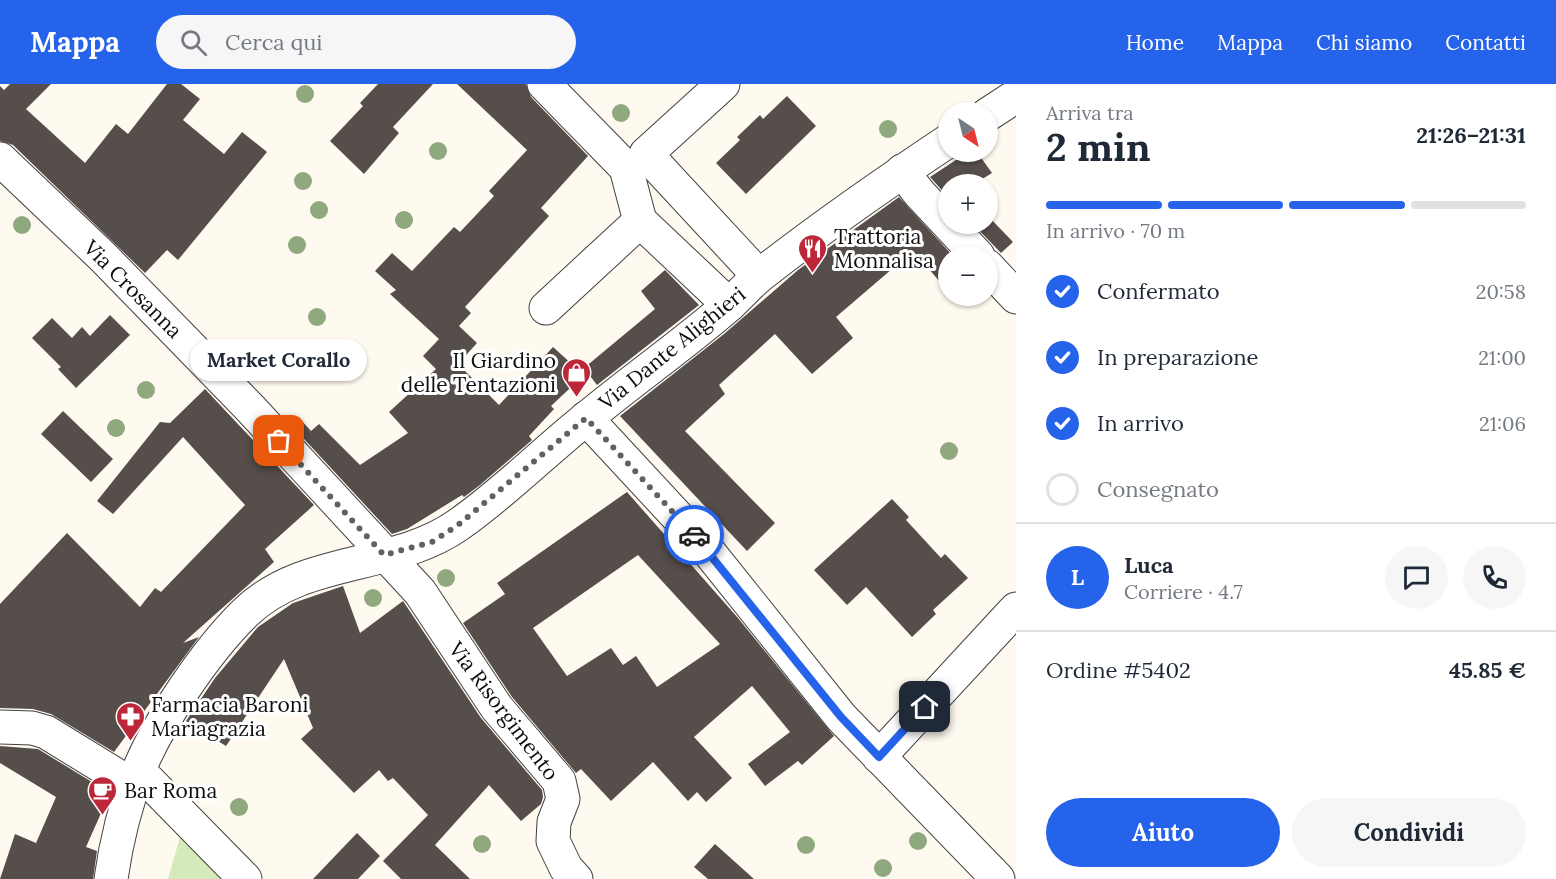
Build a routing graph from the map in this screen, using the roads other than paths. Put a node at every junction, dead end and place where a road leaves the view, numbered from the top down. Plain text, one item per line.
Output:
1 (543, 84) edge
2 (723, 84) edge
3 (1016, 96) edge
4 (998, 108) edge
5 (938, 148) edge
6 (0, 159) edge
7 (902, 171) junction
8 (640, 221) junction
9 (968, 246) edge
10 (759, 276) junction
11 (998, 278) edge
12 (1016, 297) edge
13 (729, 305) junction
14 (546, 308) dead end
15 (586, 418) junction
16 (384, 555) junction
17 (1016, 609) edge
18 (0, 727) edge
19 (879, 757) junction
20 (136, 778) junction
21 (111, 879) edge
22 (245, 879) edge
23 (576, 879) edge
24 (998, 879) edge

1 - 8 street
2 - 10 street
3 - 4 street
5 - 7 street, Via Dante Alighieri
6 - 16 street, Via Crosanna
7 - 9 street
7 - 10 street, Via Dante Alighieri
8 - 13 street
8 - 14 street
10 - 13 street, Via Dante Alighieri
11 - 12 street
13 - 15 street, Via Dante Alighieri
15 - 16 street, Via Dante Alighieri
15 - 19 street
16 - 20 street, Via Dante Alighieri
16 - 23 street, Via Risorgimento
17 - 19 street
18 - 20 street
19 - 24 street
20 - 21 street, Via Dante Alighieri
20 - 22 street

